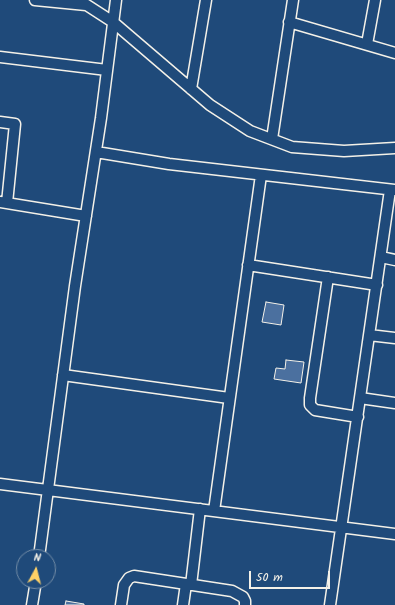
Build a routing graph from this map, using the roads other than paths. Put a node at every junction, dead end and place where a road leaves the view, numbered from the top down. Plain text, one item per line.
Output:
1 (35, 0) edge
2 (116, 0) edge
3 (206, 0) edge
4 (293, 0) edge
5 (375, 0) edge
6 (83, 3) edge
7 (113, 22) junction
8 (289, 22) junction
9 (367, 44) junction
10 (395, 52) edge
11 (0, 57) edge
12 (107, 70) junction
13 (191, 89) junction
14 (0, 122) edge
15 (272, 139) junction
16 (395, 148) edge
17 (96, 152) junction
18 (261, 174) junction
19 (393, 190) edge
20 (3, 203) edge
21 (86, 216) junction
22 (380, 257) junction
23 (395, 260) edge
24 (248, 265) junction
25 (328, 277) junction
26 (377, 285) junction
27 (369, 335) junction
28 (395, 338) edge
29 (63, 375) junction
30 (229, 398) junction
31 (360, 398) junction
32 (395, 403) edge
33 (358, 417) junction
34 (0, 484) edge
35 (48, 490) junction
36 (200, 509) junction
37 (214, 511) junction
38 (342, 527) junction
39 (395, 534) edge
40 (40, 549) edge
41 (188, 584) junction
42 (35, 589) edge
43 (32, 605) edge
44 (121, 605) edge
45 (183, 605) edge
46 (245, 605) edge
47 (330, 605) edge

1 - 6 street
2 - 7 street
3 - 13 street
4 - 8 street
5 - 9 street
6 - 7 street
7 - 12 street
7 - 13 street
8 - 9 street
8 - 15 street
9 - 10 street
11 - 12 street
12 - 17 street
13 - 15 street
14 - 20 street
15 - 16 street
17 - 18 street
17 - 21 street
18 - 19 street
18 - 24 street
19 - 22 street
20 - 21 street
21 - 29 street
22 - 23 street
22 - 26 street
24 - 25 street
24 - 30 street
25 - 26 street
25 - 33 street
26 - 27 street
27 - 28 street
27 - 31 street
29 - 30 street
29 - 35 street
30 - 37 street
31 - 32 street
31 - 33 street
33 - 38 street
34 - 35 street
35 - 36 street
35 - 40 street
36 - 37 street
36 - 41 street
37 - 38 street
38 - 39 street
38 - 47 street
41 - 44 street
41 - 45 street
41 - 46 street
42 - 43 street

